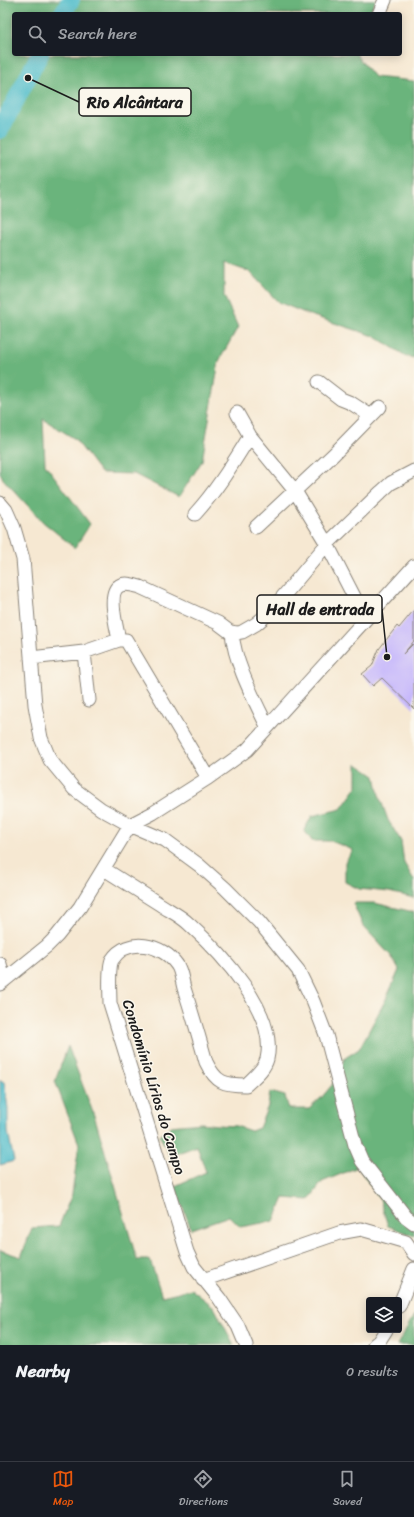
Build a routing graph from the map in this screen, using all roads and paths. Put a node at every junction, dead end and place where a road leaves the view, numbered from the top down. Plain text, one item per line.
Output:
1 (384, 0) edge
2 (380, 12) edge
3 (319, 382) dead end
4 (237, 413) dead end
5 (250, 436) junction
6 (414, 471) edge
7 (295, 491) junction
8 (0, 503) edge
9 (195, 514) dead end
10 (0, 516) edge
11 (256, 527) dead end
12 (14, 528) junction
13 (326, 544) junction
14 (414, 566) edge
15 (365, 618) junction
16 (232, 632) junction
17 (119, 640) junction
18 (84, 652) junction
19 (31, 658) junction
20 (89, 700) dead end
21 (267, 726) junction
22 (208, 778) junction
23 (130, 825) junction
24 (104, 869) junction
25 (0, 964) edge
26 (2, 982) edge
27 (414, 1222) edge
28 (414, 1254) edge
29 (414, 1269) edge
30 (203, 1280) junction
31 (402, 1299) edge
32 (384, 1333) edge
33 (246, 1345) edge
34 (374, 1345) edge

1 - 2 street
3 - 7 street
4 - 5 street
5 - 7 street
5 - 9 street
6 - 13 street
7 - 11 street
7 - 13 street
8 - 12 street
10 - 12 street
12 - 19 street
13 - 15 street
13 - 16 street
14 - 15 street
15 - 21 street
16 - 17 street
16 - 21 street
17 - 18 street
17 - 22 street
18 - 19 street
18 - 20 street
19 - 23 street
21 - 22 street
22 - 23 street
23 - 24 street
23 - 27 street
24 - 26 street
24 - 30 street, Condomínio Lírios do Campo
25 - 26 street
28 - 30 street
29 - 31 street
30 - 33 street, Condomínio Lírios do Campo
32 - 34 street

